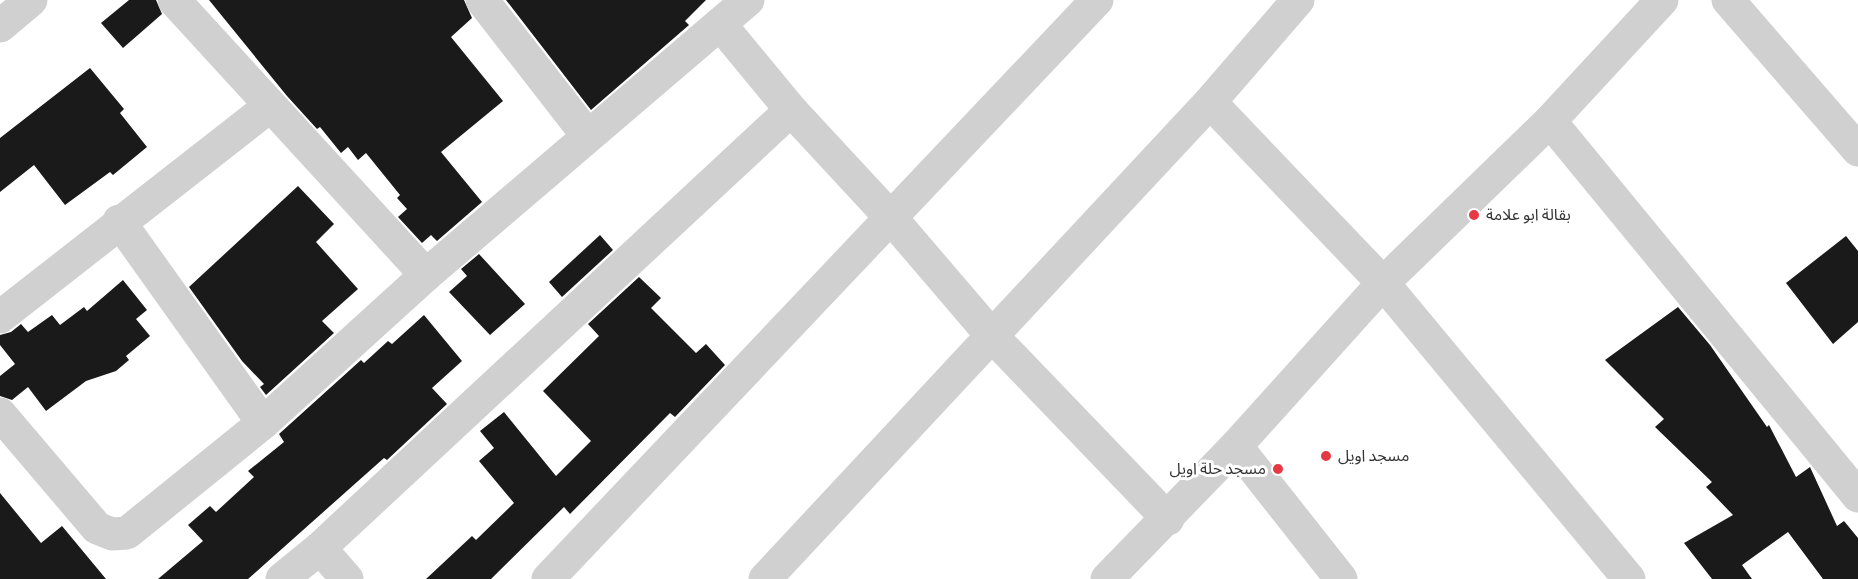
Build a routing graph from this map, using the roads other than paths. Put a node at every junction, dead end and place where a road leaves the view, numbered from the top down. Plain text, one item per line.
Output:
1 (31, 0) edge
2 (174, 0) edge
3 (482, 0) edge
4 (748, 0) edge
5 (1097, 0) edge
6 (1298, 0) edge
7 (1662, 0) edge
8 (1728, 0) edge
9 (720, 24) junction
10 (0, 26) edge
11 (1210, 102) junction
12 (270, 105) junction
13 (791, 110) junction
14 (1550, 121) junction
15 (587, 135) junction
16 (1854, 138) edge
17 (892, 219) junction
18 (119, 221) junction
19 (426, 275) junction
20 (1383, 282) junction
21 (0, 317) edge
22 (993, 337) junction
23 (0, 414) edge
24 (263, 423) junction
25 (1236, 446) junction
26 (1858, 496) edge
27 (1168, 519) junction
28 (320, 548) junction
29 (282, 579) edge
30 (347, 579) edge
31 (548, 579) edge
32 (765, 579) edge
33 (1107, 579) edge
34 (1341, 579) edge
35 (1629, 579) edge

1 - 10 street
2 - 12 street
3 - 15 street
4 - 9 street
5 - 17 street
6 - 11 street
7 - 14 street
8 - 16 street
9 - 13 street
9 - 15 street
11 - 20 street
11 - 22 street
12 - 18 street
12 - 19 street
13 - 17 street
13 - 28 street
14 - 20 street
14 - 26 street
15 - 19 street
17 - 22 street
17 - 31 street
18 - 21 street
18 - 24 street
19 - 24 street
20 - 25 street
20 - 35 street
22 - 27 street
22 - 32 street
23 - 24 street
25 - 27 street
25 - 34 street
27 - 33 street
28 - 29 street
28 - 30 street

